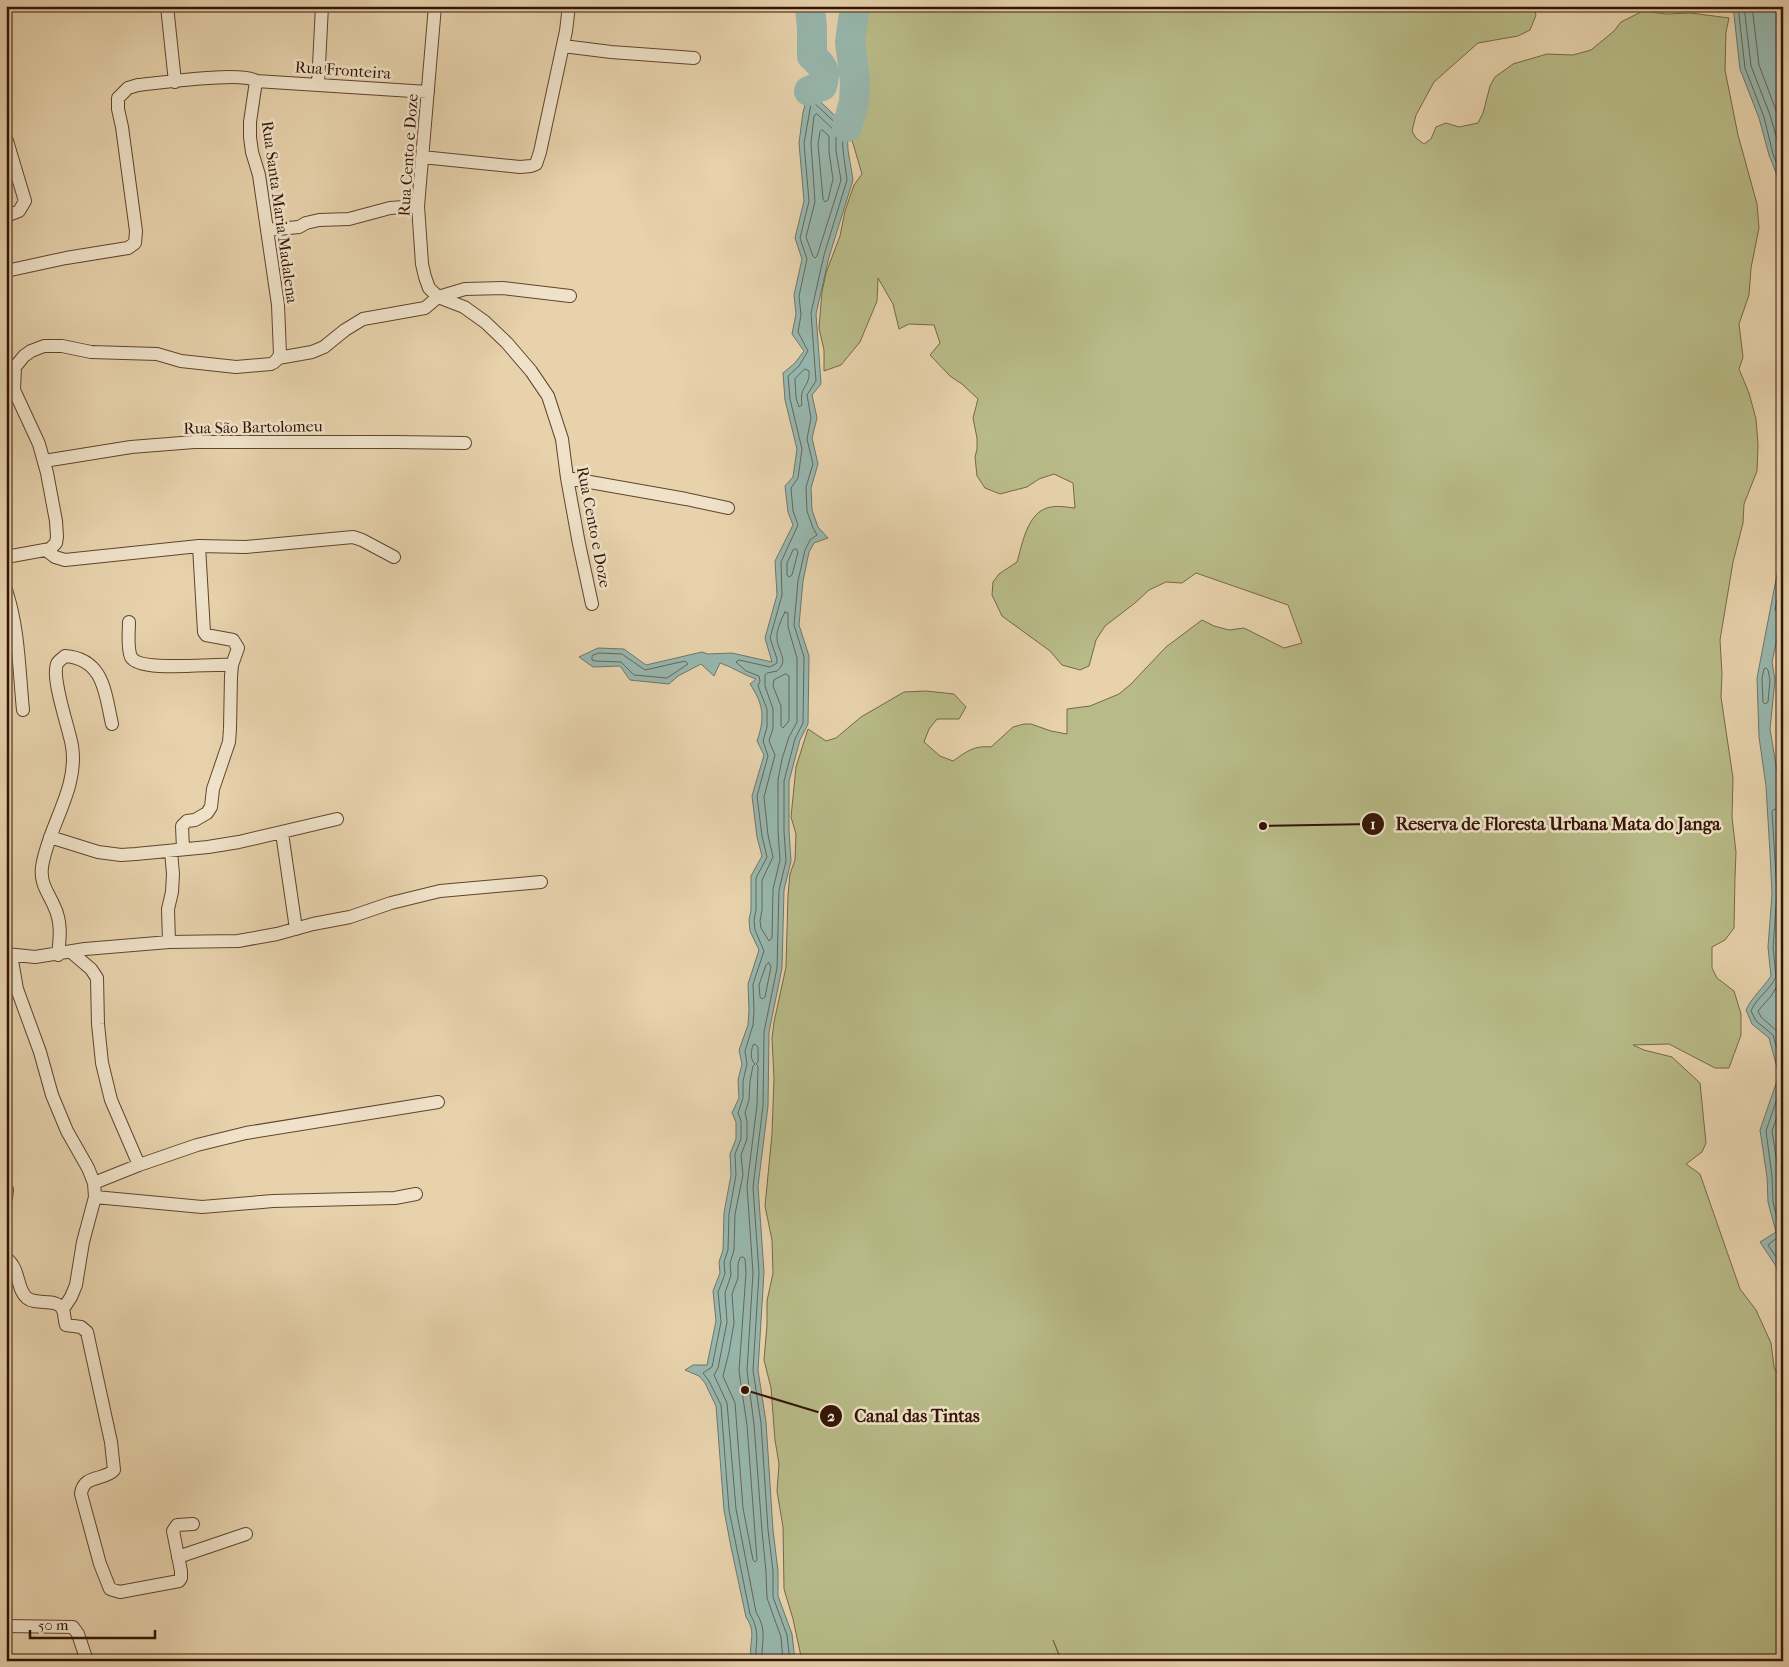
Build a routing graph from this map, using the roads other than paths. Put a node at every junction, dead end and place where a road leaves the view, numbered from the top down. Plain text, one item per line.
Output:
1 (168, 6) edge
2 (322, 6) edge
3 (435, 6) edge
4 (568, 6) edge
5 (563, 46) junction
6 (694, 58) dead end
7 (256, 81) junction
8 (175, 82) junction
9 (318, 85) junction
10 (428, 92) junction
11 (6, 140) edge
12 (422, 157) junction
13 (418, 206) junction
14 (6, 216) edge
15 (267, 230) junction
16 (6, 272) edge
17 (570, 296) dead end
18 (438, 297) junction
19 (279, 353) junction
20 (465, 443) dead end
21 (44, 461) junction
22 (567, 478) junction
23 (728, 508) dead end
24 (199, 546) junction
25 (46, 550) junction
26 (6, 557) edge
27 (394, 557) dead end
28 (6, 590) edge
29 (592, 604) dead end
30 (129, 622) dead end
31 (232, 665) junction
32 (23, 710) dead end
33 (112, 724) dead end
34 (337, 819) dead end
35 (282, 833) junction
36 (50, 837) junction
37 (177, 850) junction
38 (541, 882) dead end
39 (296, 929) junction
40 (170, 942) junction
41 (70, 952) junction
42 (9, 954) edge
43 (58, 955) junction
44 (438, 1102) dead end
45 (139, 1165) junction
46 (94, 1183) junction
47 (416, 1194) dead end
48 (95, 1197) junction
49 (6, 1258) edge
50 (63, 1309) junction
51 (193, 1524) dead end
52 (246, 1534) dead end
53 (178, 1557) junction
54 (6, 1626) edge
55 (87, 1661) edge

1 - 8 street
2 - 9 street
3 - 10 street, Rua Cento e Doze
4 - 5 street
5 - 6 street
5 - 12 street
7 - 8 street, Rua Fronteira
7 - 9 street, Rua Fronteira
7 - 15 street, Rua Santa Maria Madalena
8 - 16 street, Rua Fronteira
9 - 10 street, Rua Fronteira
10 - 12 street, Rua Cento e Doze
11 - 14 street
12 - 13 street, Rua Cento e Doze
13 - 15 street
13 - 18 street, Rua Cento e Doze
15 - 19 street, Rua Santa Maria Madalena
17 - 18 street
18 - 19 street
18 - 22 street, Rua Cento e Doze
19 - 21 street
20 - 21 street, Rua São Bartolomeu
21 - 25 street
22 - 23 street
22 - 29 street, Rua Cento e Doze
24 - 25 street
24 - 27 street
24 - 31 street
25 - 26 street
28 - 32 street
30 - 31 street
31 - 37 street
33 - 36 street
34 - 35 street
35 - 37 street
35 - 39 street
36 - 37 street
36 - 43 street
37 - 40 street
38 - 39 street
39 - 40 street
40 - 41 street
41 - 43 street
41 - 45 street
42 - 43 street
42 - 46 street
44 - 45 street
45 - 46 street
46 - 48 street
47 - 48 street
48 - 50 street
49 - 50 street
50 - 53 street
51 - 53 street
52 - 53 street
54 - 55 street

